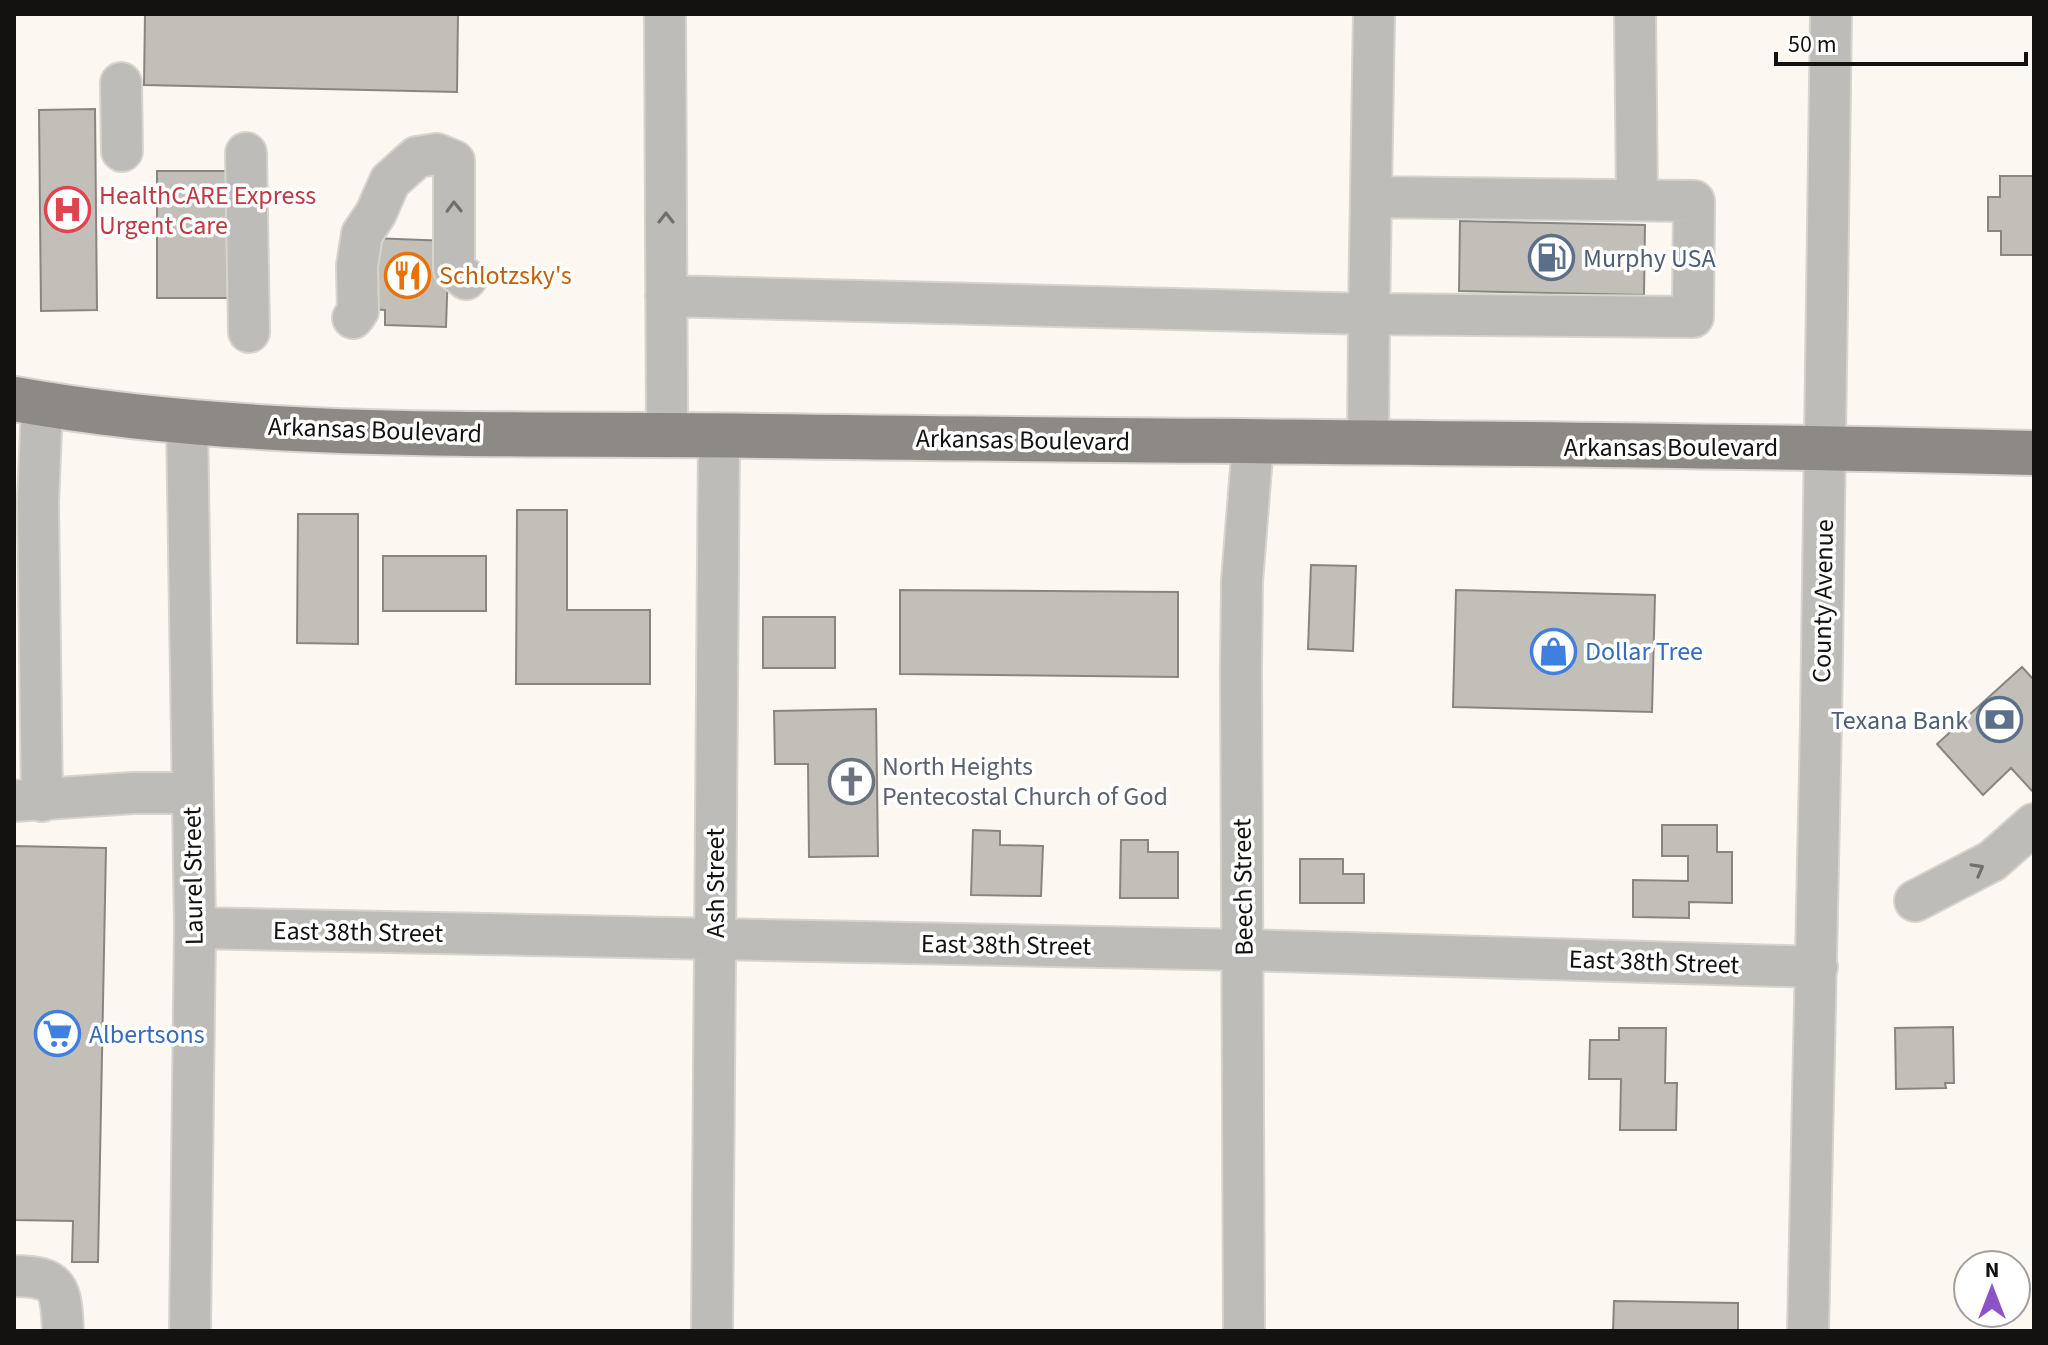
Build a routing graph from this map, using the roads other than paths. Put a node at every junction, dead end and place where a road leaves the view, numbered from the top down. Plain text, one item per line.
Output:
1 (665, 14) edge
2 (1374, 14) edge
3 (1635, 14) edge
4 (1831, 14) edge
5 (121, 83) dead end
6 (122, 151) dead end
7 (246, 153) dead end
8 (1372, 197) junction
9 (1637, 200) junction
10 (466, 279) dead end
11 (666, 296) junction
12 (1369, 314) junction
13 (353, 318) dead end
14 (249, 332) dead end
15 (28, 402) edge
16 (187, 421) junction
17 (667, 435) junction
18 (719, 435) junction
19 (1253, 443) junction
20 (1368, 444) junction
21 (1825, 448) junction
22 (2034, 453) edge
23 (26, 501) edge
24 (192, 793) junction
25 (28, 801) edge
26 (2034, 824) edge
27 (1915, 901) dead end
28 (195, 928) junction
29 (715, 938) junction
30 (1244, 950) junction
31 (1817, 967) junction
32 (14, 1276) edge
33 (63, 1331) edge
34 (190, 1331) edge
35 (712, 1331) edge
36 (1244, 1331) edge
37 (1808, 1331) edge

11 -> 1 street
2 - 8 street
3 - 9 street
4 - 21 street, County Avenue
5 - 6 street
7 - 14 street
8 - 9 street
8 - 12 street
9 - 12 street
10 -> 13 street
11 - 12 street
11 - 17 street
12 - 20 street
15 - 16 main road, Arkansas Boulevard
15 - 23 street
16 - 17 main road, Arkansas Boulevard
16 - 24 street, Laurel Street
17 - 18 main road, Arkansas Boulevard
18 - 19 main road, Arkansas Boulevard
18 - 29 street, Ash Street
19 - 20 main road, Arkansas Boulevard
19 - 30 street, Beech Street
20 - 21 main road, Arkansas Boulevard
21 - 22 main road, Arkansas Boulevard
21 - 31 street, County Avenue
23 - 25 street
24 - 25 street
24 - 28 street, Laurel Street
27 -> 26 street
28 - 29 street, East 38th Street
28 - 34 street, Laurel Street
29 - 30 street, East 38th Street
29 - 35 street, Ash Street
30 - 31 street, East 38th Street
30 - 36 street, Beech Street
31 - 37 street, County Avenue
32 - 33 street

